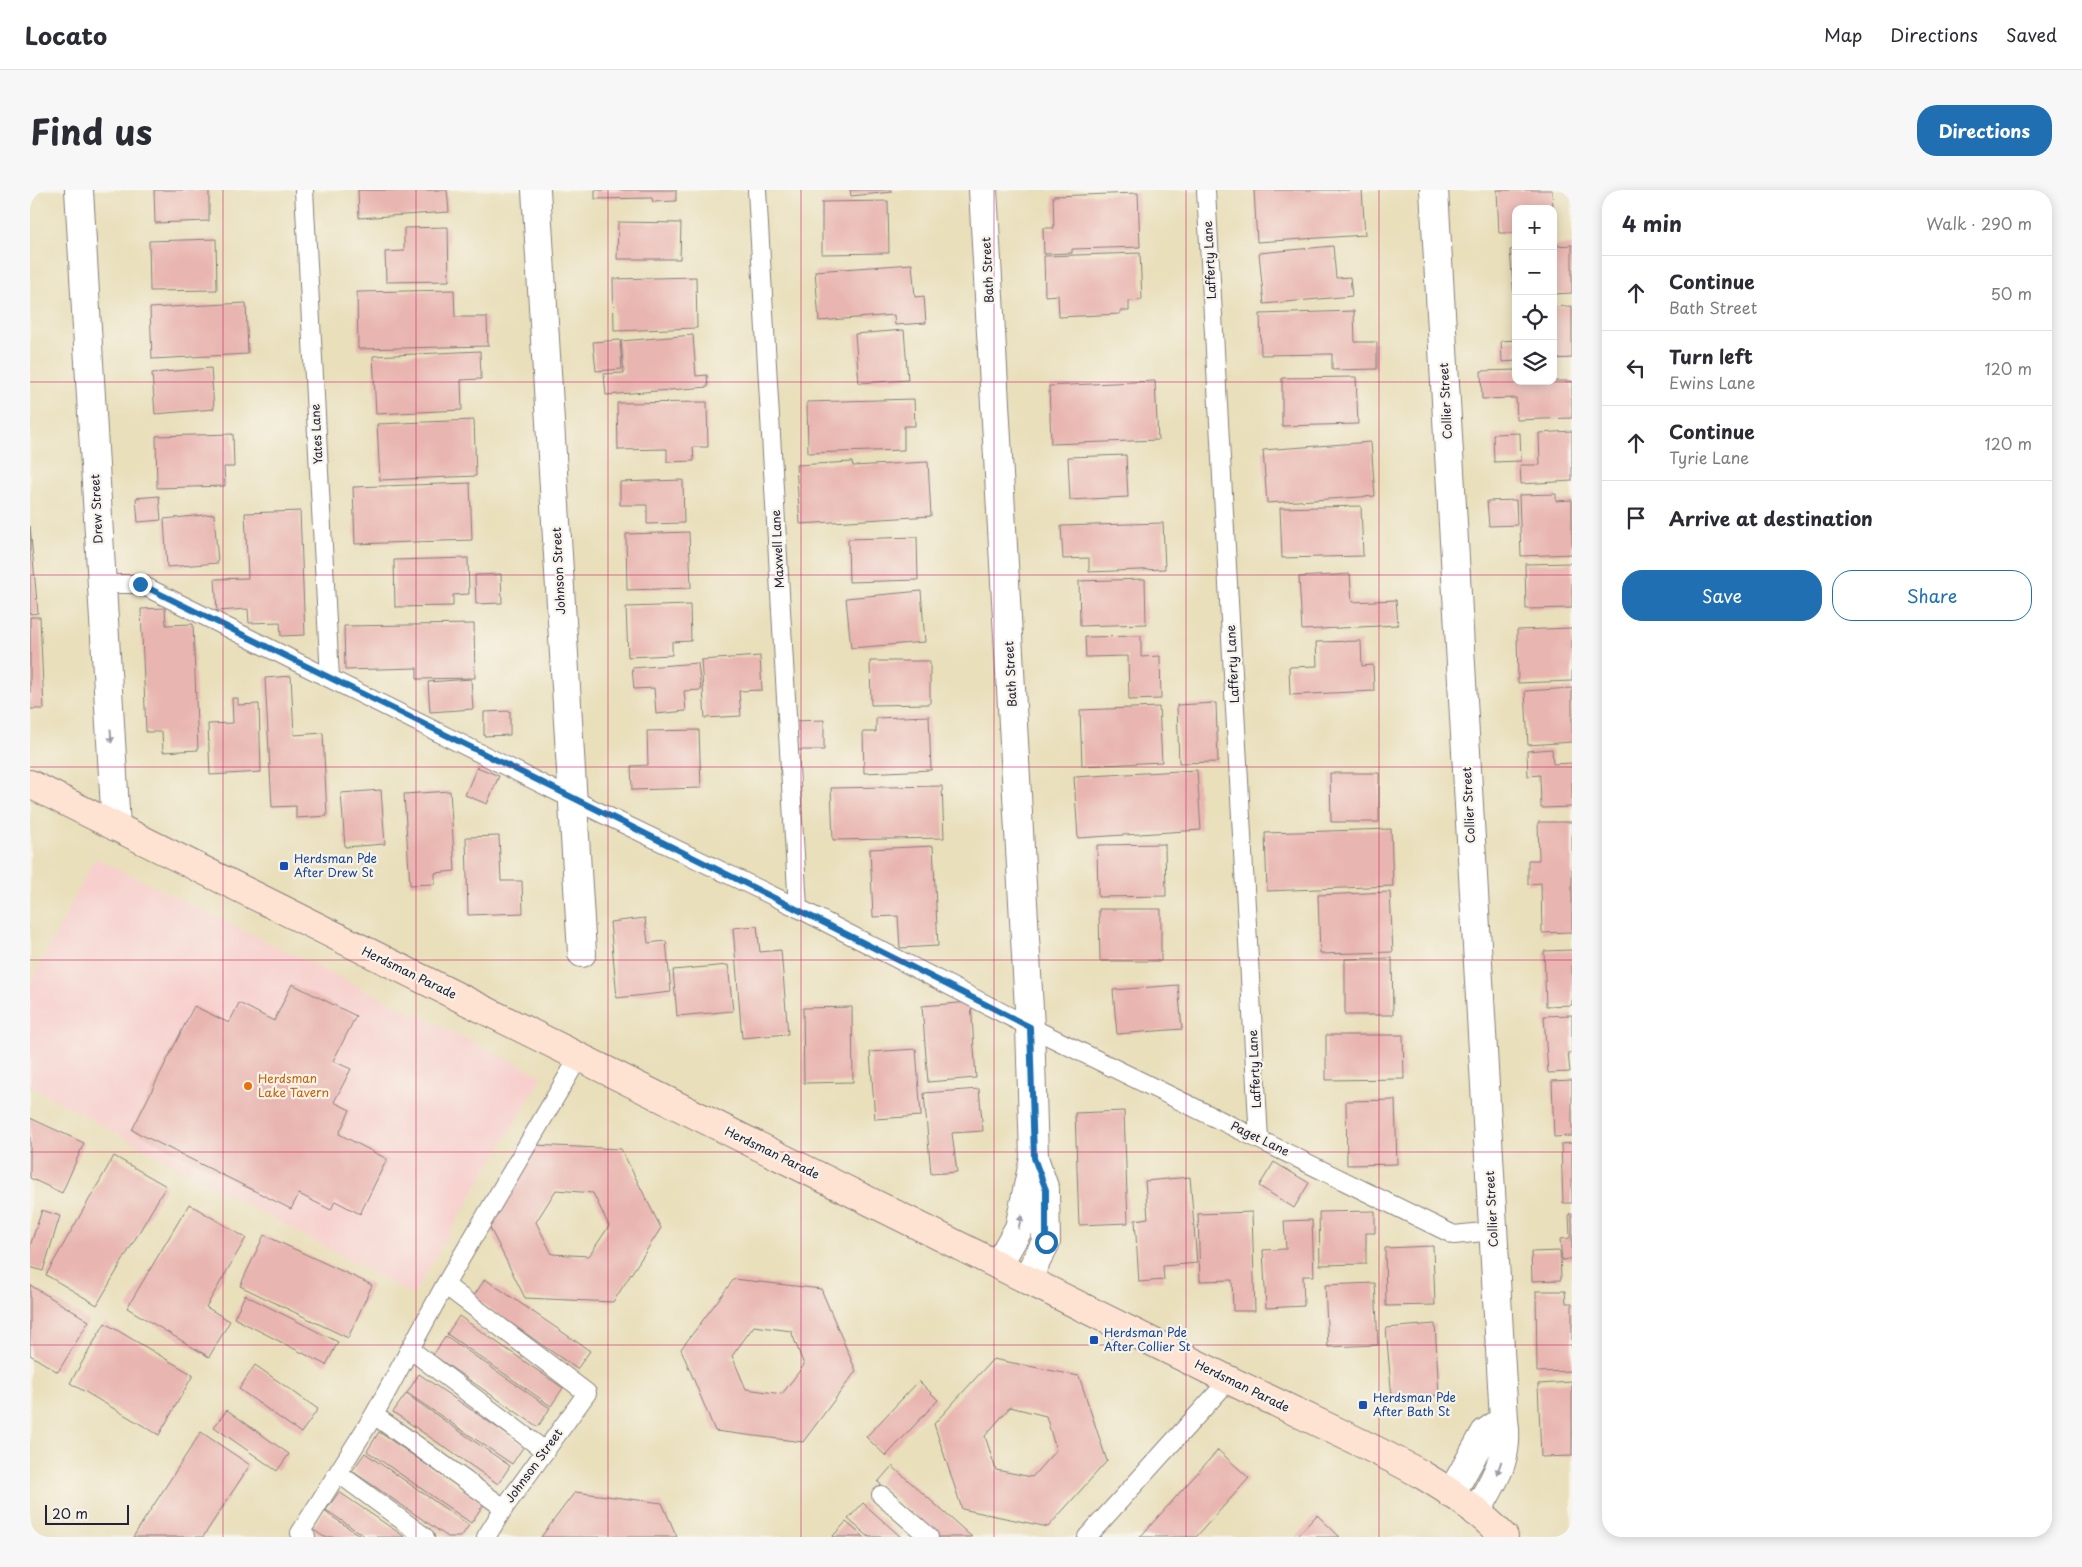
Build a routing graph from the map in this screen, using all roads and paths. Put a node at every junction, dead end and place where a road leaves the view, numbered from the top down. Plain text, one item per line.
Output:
1 (79, 190) edge
2 (304, 190) edge
3 (536, 190) edge
4 (757, 190) edge
5 (983, 190) edge
6 (1206, 190) edge
7 (1434, 190) edge
8 (102, 584) junction
9 (330, 678) junction
10 (30, 784) edge
11 (572, 799) junction
12 (116, 827) junction
13 (798, 908) junction
14 (582, 953) dead end
15 (1030, 1027) junction
16 (579, 1057) junction
17 (1259, 1139) junction
18 (1034, 1158) junction
19 (1493, 1231) junction
20 (998, 1265) junction
21 (1028, 1279) junction
22 (444, 1285) junction
23 (411, 1350) junction
24 (1228, 1380) junction
25 (374, 1415) junction
26 (1504, 1420) junction
27 (545, 1451) junction
28 (338, 1473) junction
29 (1451, 1494) junction
30 (881, 1495) dead end
31 (504, 1508) junction
32 (1476, 1512) junction
33 (306, 1537) edge
34 (425, 1537) edge
35 (486, 1537) edge
36 (929, 1537) edge
37 (1087, 1537) edge
38 (1504, 1537) edge

1 - 8 street, Drew Street
2 - 9 lane, Yates Lane
3 - 11 street, Johnson Street
4 - 13 lane, Maxwell Lane
5 - 15 street, Bath Street
6 - 17 lane, Lafferty Lane
7 - 19 street, Collier Street
8 - 9 lane, Paget Lane
8 -> 12 street, Drew Street
9 - 11 lane, Paget Lane
10 - 12 main road, Herdsman Parade
11 - 13 lane, Paget Lane
11 - 14 street, Johnson Street
12 - 16 main road, Herdsman Parade
13 - 15 lane, Paget Lane
15 - 17 lane, Paget Lane
15 - 18 street, Bath Street
16 - 20 main road, Herdsman Parade
16 - 22 lane
17 - 19 lane, Paget Lane
20 -> 18 street, Bath Street
18 - 21 street, Bath Street
19 - 26 street, Collier Street
20 - 21 main road, Herdsman Parade
21 - 24 main road, Herdsman Parade
22 - 23 lane
22 - 27 lane, Johnson Street
23 - 25 lane
23 - 27 lane
24 - 29 main road, Herdsman Parade
24 - 37 lane
25 - 28 lane
25 - 31 lane, Johnson Street
26 - 29 street
26 -> 32 street, Collier Street
27 - 31 lane, Johnson Street
28 - 33 lane
28 - 34 lane
29 - 32 main road, Herdsman Parade
30 - 36 lane
31 - 35 lane
32 - 38 main road, Herdsman Parade

